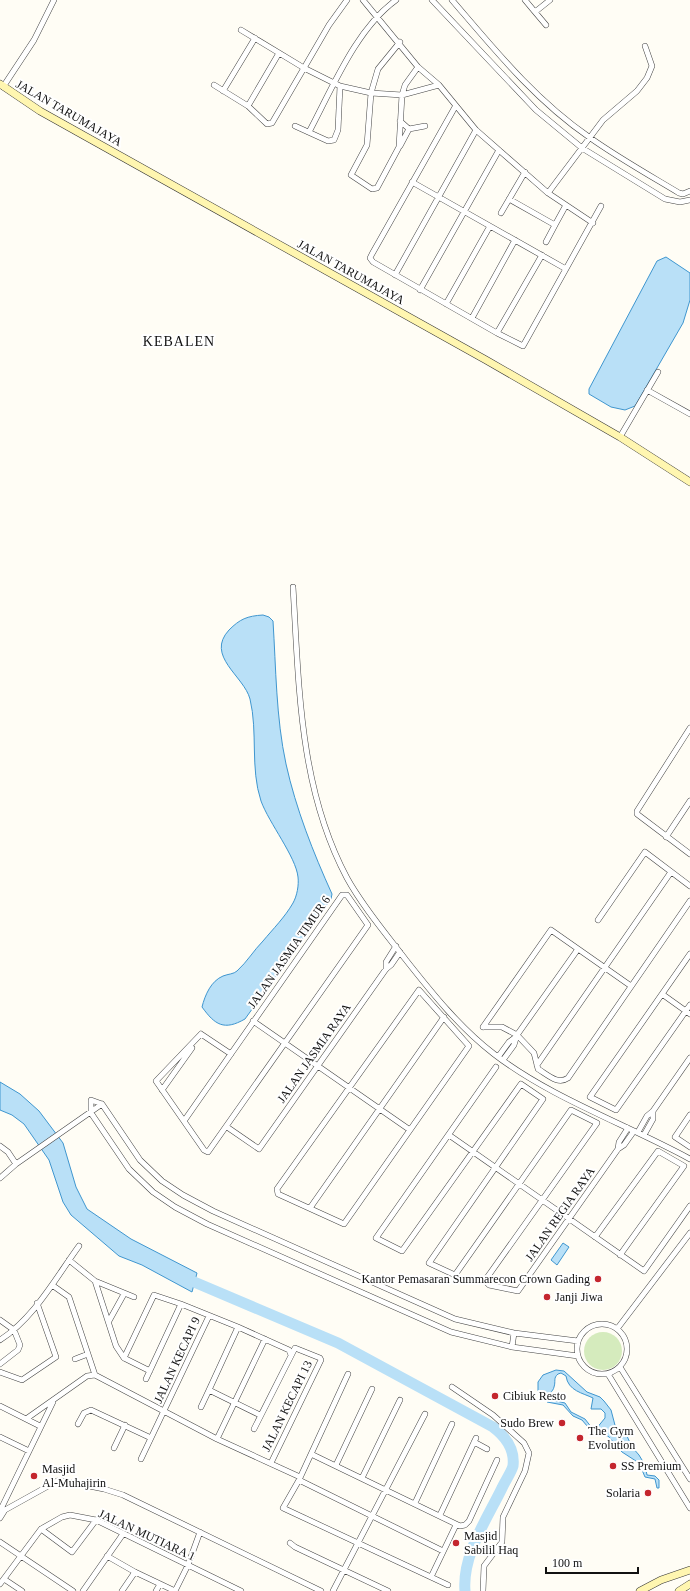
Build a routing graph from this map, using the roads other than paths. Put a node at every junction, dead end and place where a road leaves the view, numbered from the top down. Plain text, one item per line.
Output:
1 (54, 0) edge
2 (347, 0) edge
3 (363, 0) edge
4 (396, 0) edge
5 (432, 0) edge
6 (452, 0) edge
7 (524, 0) edge
8 (550, 0) edge
9 (535, 12) junction
10 (376, 16) junction
11 (546, 25) dead end
12 (241, 30) dead end
13 (255, 38) junction
14 (400, 42) junction
15 (645, 46) dead end
16 (279, 53) junction
17 (507, 65) junction
18 (418, 67) junction
19 (304, 68) junction
20 (499, 73) junction
21 (4, 84) edge
22 (214, 85) dead end
23 (338, 85) junction
24 (439, 85) junction
25 (223, 91) junction
26 (371, 93) junction
27 (402, 95) junction
28 (248, 106) junction
29 (455, 107) junction
30 (400, 121) junction
31 (295, 126) dead end
32 (425, 126) dead end
33 (409, 129) junction
34 (476, 130) junction
35 (309, 132) junction
36 (588, 137) junction
37 (399, 147) junction
38 (582, 148) junction
39 (499, 150) junction
40 (525, 172) junction
41 (412, 182) junction
42 (690, 191) edge
43 (548, 193) junction
44 (438, 196) junction
45 (509, 199) junction
46 (690, 200) edge
47 (566, 205) junction
48 (602, 206) dead end
49 (465, 212) junction
50 (501, 213) dead end
51 (592, 223) junction
52 (490, 226) junction
53 (555, 226) junction
54 (515, 240) junction
55 (546, 242) dead end
56 (542, 255) junction
57 (566, 269) junction
58 (395, 275) junction
59 (420, 290) junction
60 (446, 304) junction
61 (472, 318) junction
62 (498, 334) junction
63 (658, 372) dead end
64 (647, 390) junction
65 (690, 414) edge
66 (621, 436) junction
67 (690, 482) edge
68 (293, 587) dead end
69 (690, 730) edge
70 (685, 736) junction
71 (690, 739) edge
72 (690, 802) edge
73 (666, 837) junction
74 (690, 854) edge
75 (671, 872) junction
76 (690, 886) edge
77 (690, 901) edge
78 (598, 920) dead end
79 (396, 946) junction
80 (578, 949) junction
81 (400, 952) junction
82 (690, 954) edge
83 (386, 968) junction
84 (605, 968) junction
85 (631, 986) junction
86 (662, 994) junction
87 (690, 1005) edge
88 (688, 1012) edge
89 (444, 1018) junction
90 (253, 1021) junction
91 (201, 1034) junction
92 (517, 1035) junction
93 (285, 1043) junction
94 (231, 1054) junction
95 (498, 1057) junction
96 (690, 1058) edge
97 (503, 1060) junction
98 (537, 1065) junction
99 (317, 1066) junction
100 (496, 1067) dead end
101 (349, 1088) junction
102 (162, 1090) junction
103 (102, 1104) junction
104 (380, 1109) junction
105 (653, 1111) junction
106 (91, 1112) junction
107 (690, 1115) edge
108 (184, 1121) junction
109 (227, 1127) junction
110 (628, 1128) junction
111 (410, 1130) junction
112 (636, 1132) junction
113 (449, 1135) junction
114 (644, 1135) junction
115 (0, 1146) edge
116 (690, 1147) edge
117 (618, 1149) junction
118 (473, 1152) junction
119 (690, 1159) edge
120 (16, 1164) junction
121 (496, 1168) junction
122 (0, 1178) edge
123 (519, 1184) junction
124 (542, 1200) junction
125 (690, 1206) edge
126 (310, 1208) junction
127 (569, 1219) junction
128 (690, 1233) edge
129 (595, 1238) junction
130 (79, 1246) dead end
131 (620, 1255) junction
132 (69, 1260) junction
133 (94, 1281) junction
134 (52, 1285) junction
135 (124, 1294) junction
136 (134, 1297) dead end
137 (37, 1304) junction
138 (181, 1304) junction
139 (208, 1316) junction
140 (0, 1320) edge
141 (109, 1321) junction
142 (238, 1327) junction
143 (14, 1330) junction
144 (617, 1330) junction
145 (514, 1333) junction
146 (265, 1339) junction
147 (0, 1340) edge
148 (578, 1342) junction
149 (512, 1347) junction
150 (88, 1354) junction
151 (291, 1355) junction
152 (578, 1356) junction
153 (124, 1358) junction
154 (75, 1359) dead end
155 (0, 1364) edge
156 (620, 1367) junction
157 (150, 1371) junction
158 (0, 1372) edge
159 (348, 1374) dead end
160 (608, 1374) junction
161 (95, 1375) junction
162 (146, 1379) dead end
163 (452, 1387) dead end
164 (372, 1389) dead end
165 (209, 1390) junction
166 (400, 1400) dead end
167 (54, 1401) junction
168 (234, 1402) junction
169 (0, 1406) edge
170 (201, 1407) dead end
171 (164, 1412) junction
172 (425, 1414) dead end
173 (260, 1415) junction
174 (26, 1419) junction
175 (78, 1424) dead end
176 (452, 1424) dead end
177 (125, 1425) junction
178 (40, 1426) junction
179 (254, 1429) dead end
180 (0, 1437) edge
181 (151, 1438) junction
182 (217, 1439) junction
183 (114, 1448) dead end
184 (488, 1449) dead end
185 (29, 1451) junction
186 (311, 1454) junction
187 (141, 1460) dead end
188 (498, 1460) dead end
189 (271, 1463) junction
190 (336, 1465) junction
191 (300, 1478) junction
192 (362, 1478) junction
193 (690, 1479) edge
194 (386, 1491) junction
195 (415, 1503) junction
196 (690, 1508) edge
197 (2, 1510) edge
198 (373, 1515) junction
199 (440, 1515) junction
200 (0, 1518) edge
201 (96, 1520) junction
202 (456, 1525) junction
203 (41, 1529) junction
204 (200, 1532) junction
205 (123, 1534) junction
206 (0, 1542) edge
207 (358, 1542) junction
208 (290, 1543) dead end
209 (444, 1551) junction
210 (21, 1556) junction
211 (108, 1556) junction
212 (188, 1565) junction
213 (344, 1570) junction
214 (690, 1570) edge
215 (135, 1572) junction
216 (431, 1577) junction
217 (4, 1579) junction
218 (0, 1584) edge
219 (160, 1584) junction
220 (690, 1584) edge
221 (448, 1585) dead end
222 (333, 1590) edge
223 (22, 1591) edge
224 (73, 1591) edge
225 (83, 1591) edge
226 (122, 1591) edge
227 (156, 1591) edge
228 (175, 1591) edge
229 (241, 1591) edge
230 (321, 1591) edge
231 (388, 1591) edge
232 (483, 1591) edge
233 (640, 1591) edge
234 (679, 1591) edge

1 - 21 street
2 - 19 street
3 - 10 street
4 - 10 street
5 - 20 street
6 - 17 street
7 - 9 street
8 - 9 street
9 - 11 street
10 - 14 street
10 - 23 street
12 - 13 street
13 - 16 street
13 - 25 street
14 - 18 street
14 - 26 street
15 - 36 street
16 - 19 street
16 - 28 street
17 - 20 street
17 - 36 street
18 - 24 street
18 - 27 street
19 - 23 street
19 - 28 street
20 - 38 street
21 - 66 street, JALAN TARUMAJAYA
22 - 25 street
23 - 26 street
23 - 35 street
23 - 35 street
24 - 27 street
24 - 29 street
25 - 28 street
26 - 27 street
26 - 37 street
27 - 30 street
29 - 34 street
29 - 41 street
30 - 33 street
30 - 37 street
31 - 35 street
32 - 33 street
33 - 37 street
34 - 39 street
34 - 44 street
36 - 38 street
36 - 42 street
38 - 43 street
38 - 46 street
39 - 40 street
39 - 49 street
40 - 43 street
40 - 45 street
41 - 44 street
41 - 58 street
43 - 47 street
44 - 49 street
44 - 58 street
45 - 50 street
45 - 53 street
47 - 51 street
47 - 53 street
48 - 51 street
49 - 52 street
49 - 59 street
51 - 57 street
52 - 54 street
52 - 60 street
53 - 55 street
54 - 56 street
54 - 61 street
56 - 57 street
56 - 62 street
57 - 62 street
58 - 59 street
59 - 60 street
60 - 61 street
61 - 62 street
63 - 64 street
64 - 65 street
64 - 66 street
66 - 67 street, JALAN TARUMAJAYA
68 - 79 street
69 - 70 street
70 - 71 street
70 - 73 street
72 - 73 street
73 - 74 street
75 - 76 street
75 - 78 street
75 - 84 street
77 - 85 street
79 - 81 street
79 - 83 street, JALAN JASMIA RAYA
80 - 84 street
80 - 92 street
80 - 92 street
81 - 83 street, JALAN JASMIA RAYA
81 - 95 street
82 - 86 street
83 - 99 street, JALAN JASMIA RAYA
84 - 85 street
84 - 98 street
85 - 98 street
86 - 88 street
86 - 88 street
87 - 88 street
89 - 101 street
89 - 104 street
89 - 111 street
90 - 93 street
90 - 93 street, JALAN JASMIA TIMUR 6
90 - 94 street, JALAN JASMIA TIMUR 6
91 - 94 street
91 - 102 street
91 - 102 street
92 - 95 street
92 - 97 street
92 - 98 street
93 - 99 street
93 - 109 street
94 - 108 street, JALAN JASMIA TIMUR 6
95 - 97 street
96 - 105 street, JALAN REGIA RAYA
97 - 110 street
99 - 101 street
99 - 109 street, JALAN JASMIA RAYA
100 - 113 street
101 - 104 street
101 - 126 street
102 - 108 street
103 - 106 street
103 - 106 street
103 - 145 street
104 - 111 street
104 - 126 street
105 - 112 street, JALAN REGIA RAYA
105 - 114 street
106 - 120 street
106 - 149 street
107 - 116 street
108 - 109 street
110 - 112 street
110 - 117 street, JALAN REGIA RAYA
111 - 126 street
112 - 114 street
112 - 117 street, JALAN REGIA RAYA
113 - 118 street
113 - 118 street
114 - 119 street
115 - 120 street
117 - 127 street, JALAN REGIA RAYA
118 - 121 street
118 - 121 street
120 - 122 street
121 - 123 street
121 - 123 street
123 - 124 street
123 - 124 street
124 - 127 street
124 - 127 street, JALAN REGIA RAYA
125 - 131 street
127 - 129 street
128 - 144 street
129 - 131 street
129 - 131 street
130 - 132 street
132 - 133 street
132 - 134 street
133 - 135 street
133 - 141 street
134 - 137 street
134 - 150 street
135 - 136 street
135 - 141 street
137 - 143 street
137 - 158 street
138 - 139 street
138 - 153 street
138 - 157 street
139 - 142 street
139 - 171 street, JALAN KECAPI 9
140 - 143 street
141 - 153 street
142 - 146 street
142 - 165 street
143 - 147 street
143 - 155 street
144 - 148 street
144 - 156 street
145 - 148 street
145 - 149 street
146 - 151 street
146 - 168 street
148 - 152 street
149 - 152 street
150 - 154 street
150 - 161 street
151 - 173 street
151 - 189 street, JALAN KECAPI 13
152 - 160 street
153 - 157 street
156 - 160 street
156 - 193 street
157 - 162 street
159 - 186 street
160 - 196 street
161 - 167 street
161 - 171 street
163 - 232 street
164 - 190 street
165 - 168 street
165 - 170 street
166 - 192 street
167 - 174 street
167 - 178 street
168 - 173 street
168 - 182 street
169 - 174 street
171 - 181 street, JALAN KECAPI 9
171 - 182 street
172 - 194 street
173 - 179 street
174 - 178 street
175 - 177 street
176 - 195 street
177 - 181 street
177 - 183 street
178 - 185 street
180 - 185 street
181 - 187 street, JALAN KECAPI 9
182 - 189 street
184 - 199 street
185 - 197 street
186 - 190 street
186 - 191 street
188 - 202 street
189 - 191 street
190 - 192 street
191 - 198 street
191 - 207 street
192 - 194 street
194 - 195 street
194 - 198 street
195 - 199 street
197 - 200 street
197 - 204 street
198 - 207 street
198 - 209 street
199 - 202 street
201 - 203 street, JALAN MUTIARA 1
201 - 203 street
201 - 205 street, JALAN MUTIARA 1
202 - 209 street
203 - 210 street, JALAN MUTIARA 1
204 - 212 street
204 - 230 street
205 - 211 street
205 - 212 street, JALAN MUTIARA 1
206 - 210 street
207 - 213 street
207 - 216 street
208 - 213 street
209 - 216 street
210 - 217 street, JALAN MUTIARA 1
210 - 224 street
211 - 215 street
211 - 225 street
212 - 228 street
212 - 229 street, JALAN MUTIARA 1
213 - 222 street
213 - 231 street
214 - 233 street
215 - 219 street
215 - 226 street
216 - 221 street
217 - 218 street, JALAN MUTIARA 1
217 - 223 street
219 - 227 street
219 - 228 street
220 - 234 street

